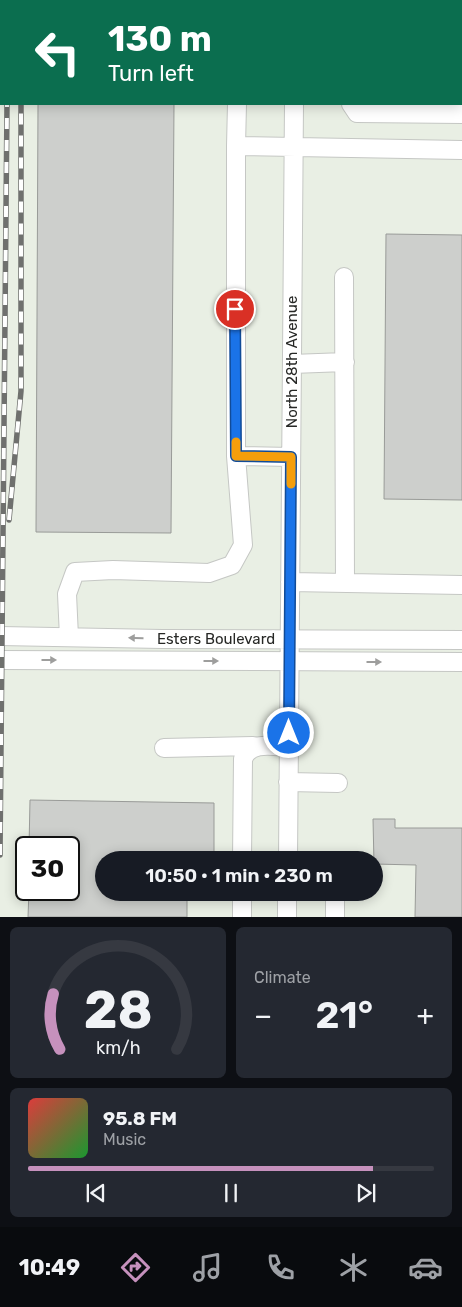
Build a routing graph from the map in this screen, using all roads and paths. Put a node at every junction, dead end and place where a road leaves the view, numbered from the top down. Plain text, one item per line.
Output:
1 (237, 105) edge
2 (294, 105) edge
3 (353, 105) edge
4 (462, 114) edge
5 (236, 146) junction
6 (294, 146) junction
7 (462, 150) edge
8 (344, 277) dead end
9 (345, 362) junction
10 (292, 364) junction
11 (236, 456) junction
12 (291, 457) junction
13 (290, 582) junction
14 (345, 583) junction
15 (462, 585) edge
16 (0, 636) edge
17 (69, 637) junction
18 (290, 639) junction
19 (462, 640) edge
20 (0, 660) edge
21 (289, 661) junction
22 (462, 662) edge
23 (253, 746) junction
24 (288, 746) junction
25 (164, 748) dead end
26 (288, 782) junction
27 (338, 783) dead end
28 (242, 851) edge
29 (288, 851) edge
30 (242, 901) edge
31 (287, 901) edge
32 (335, 901) edge
33 (242, 917) edge
34 (287, 917) edge
35 (335, 917) edge

1 - 5 street
2 - 6 street, North 28th Avenue
3 - 4 street
5 - 6 street
5 - 11 street
6 - 7 street
6 - 10 street, North 28th Avenue
8 - 9 street
9 - 10 street
9 - 14 street
10 - 12 street, North 28th Avenue
11 - 12 street
11 - 17 street
12 - 13 street, North 28th Avenue
13 - 14 street
13 - 18 street, North 28th Avenue
14 - 15 street
16 - 17 street, Esters Boulevard
18 -> 17 street, Esters Boulevard
18 - 19 street, Esters Boulevard
18 - 21 street, North 28th Avenue
20 -> 21 street, Esters Boulevard
21 -> 22 street, Esters Boulevard
21 - 24 street, North 28th Avenue
23 - 24 street
23 - 25 street
23 - 28 street
24 - 26 street, North 28th Avenue
26 - 27 street
26 - 29 street, North 28th Avenue
30 - 33 street
31 - 34 street
32 - 35 street

